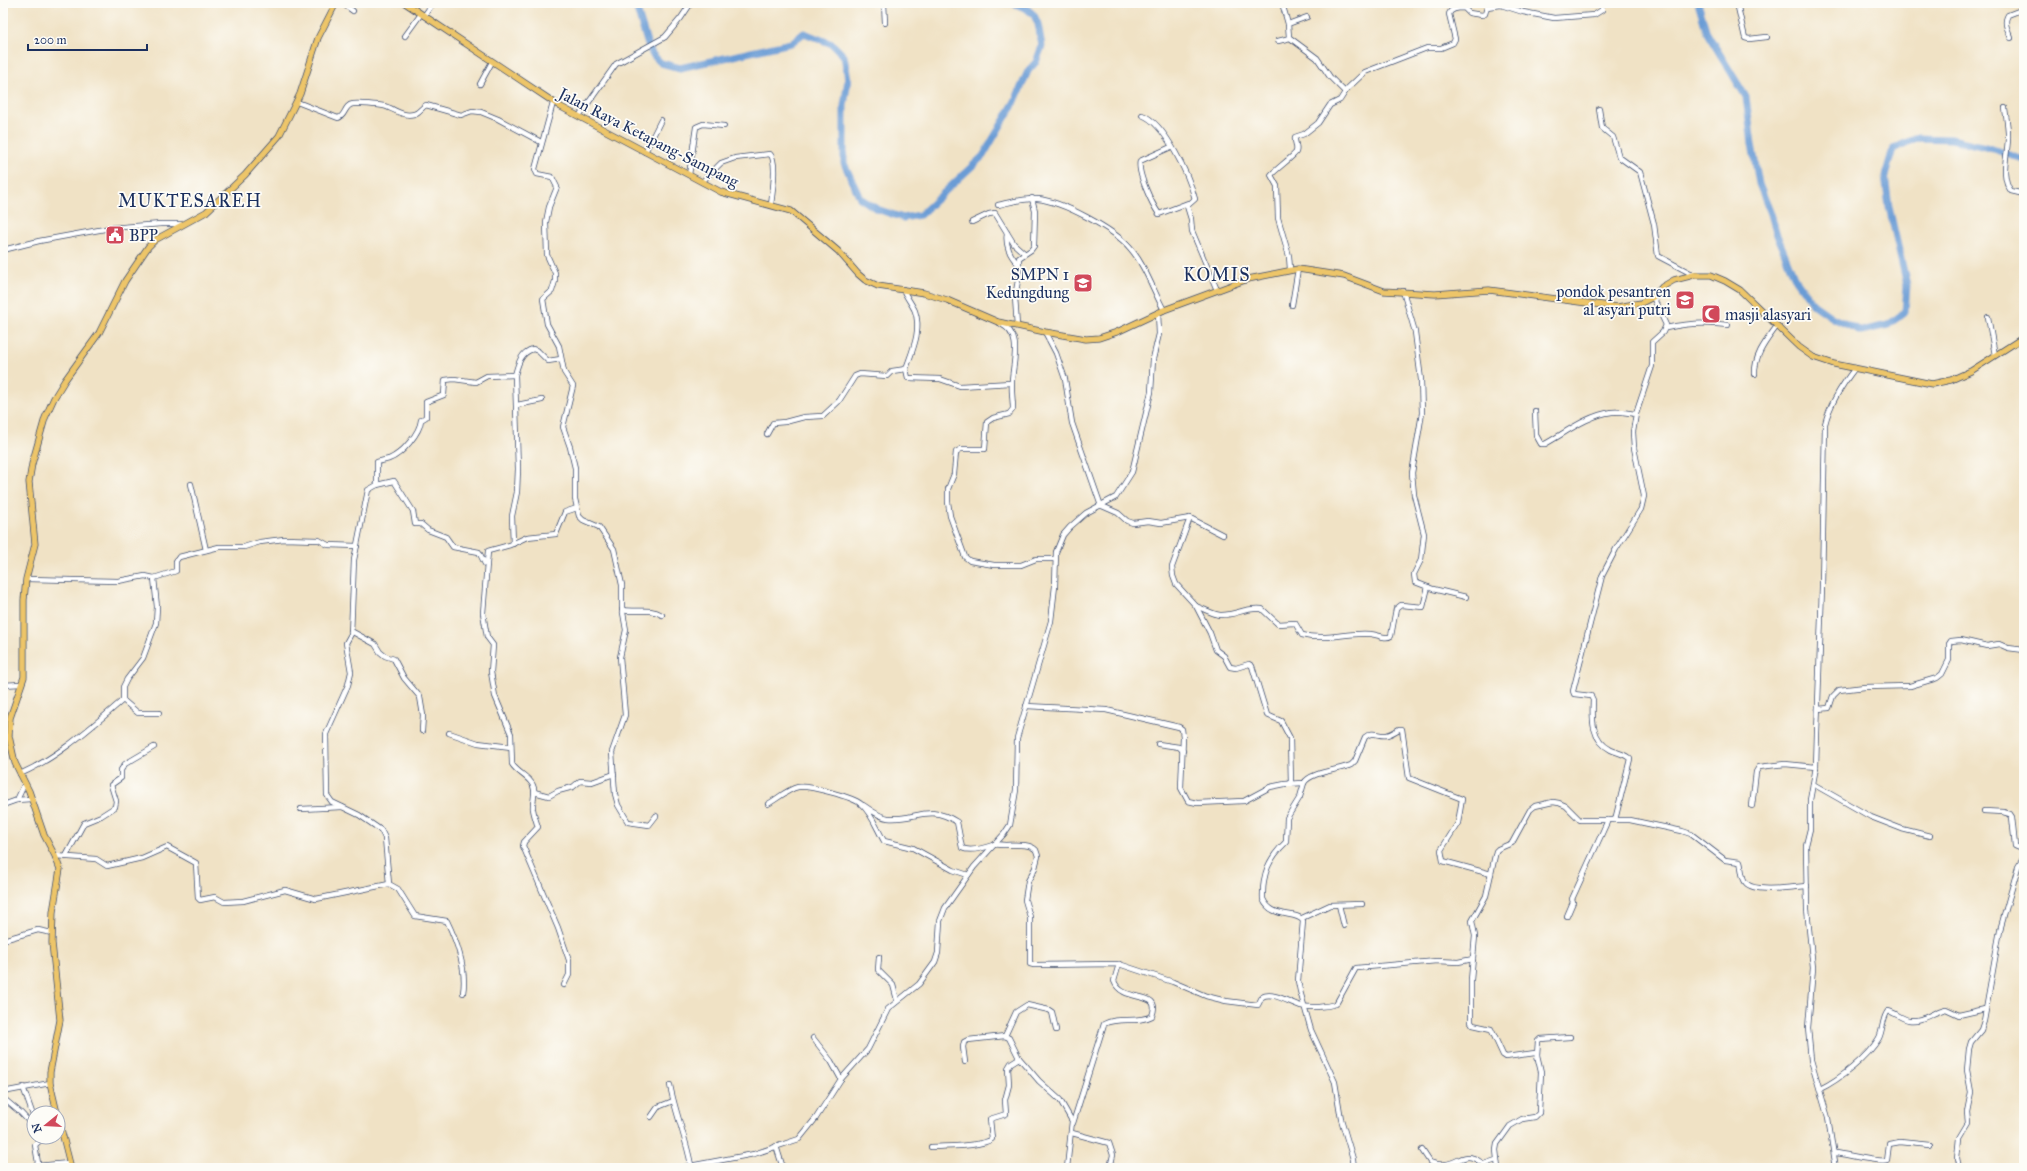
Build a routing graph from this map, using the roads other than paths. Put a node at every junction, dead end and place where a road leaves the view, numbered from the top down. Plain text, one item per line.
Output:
1 (336, 3) edge
2 (342, 3) edge
3 (406, 3) edge
4 (432, 3) edge
5 (691, 3) edge
6 (884, 3) edge
7 (1282, 3) edge
8 (1602, 3) edge
9 (1737, 3) edge
10 (2022, 3) edge
11 (354, 11) dead end
12 (423, 15) junction
13 (1307, 17) dead end
14 (885, 23) dead end
15 (1288, 24) junction
16 (405, 36) dead end
17 (1289, 37) junction
18 (1766, 37) dead end
19 (2011, 38) dead end
20 (1278, 41) dead end
21 (492, 62) junction
22 (480, 84) dead end
23 (1345, 92) junction
24 (296, 102) junction
25 (553, 103) junction
26 (2005, 108) dead end
27 (1598, 109) dead end
28 (579, 116) junction
29 (1142, 116) dead end
30 (661, 120) dead end
31 (724, 126) dead end
32 (541, 142) junction
33 (1171, 147) junction
34 (645, 152) junction
35 (690, 175) junction
36 (702, 182) junction
37 (2024, 194) edge
38 (1032, 198) junction
39 (1188, 204) junction
40 (771, 205) junction
41 (998, 205) dead end
42 (972, 222) dead end
43 (183, 224) junction
44 (1007, 233) junction
45 (3, 250) edge
46 (1024, 253) junction
47 (1019, 265) junction
48 (1290, 269) junction
49 (1298, 269) junction
50 (1694, 275) junction
51 (903, 289) junction
52 (1217, 290) junction
53 (1403, 291) junction
54 (1653, 297) junction
55 (1292, 305) dead end
56 (1161, 311) junction
57 (1988, 317) dead end
58 (998, 322) junction
59 (1728, 325) dead end
60 (1017, 326) junction
61 (1777, 326) junction
62 (1666, 328) junction
63 (1045, 332) junction
64 (2024, 336) edge
65 (1996, 355) junction
66 (561, 359) junction
67 (1855, 368) junction
68 (906, 369) junction
69 (1755, 374) dead end
70 (515, 375) junction
71 (1011, 383) junction
72 (542, 400) dead end
73 (517, 405) junction
74 (1535, 411) dead end
75 (1636, 414) junction
76 (767, 434) dead end
77 (191, 484) dead end
78 (377, 485) junction
79 (1101, 506) junction
80 (577, 508) junction
81 (1190, 518) junction
82 (1223, 534) dead end
83 (513, 544) junction
84 (357, 546) junction
85 (206, 550) junction
86 (1054, 559) junction
87 (488, 569) junction
88 (154, 578) junction
89 (26, 579) junction
90 (1428, 587) junction
91 (1466, 597) dead end
92 (1196, 606) junction
93 (622, 610) junction
94 (662, 615) dead end
95 (351, 631) junction
96 (2024, 650) edge
97 (21, 684) junction
98 (3, 685) edge
99 (123, 700) junction
100 (1026, 706) junction
101 (1818, 709) junction
102 (159, 713) dead end
103 (422, 731) dead end
104 (448, 733) dead end
105 (1158, 744) dead end
106 (154, 747) dead end
107 (511, 747) junction
108 (1183, 751) junction
109 (1816, 767) junction
110 (20, 774) junction
111 (614, 774) junction
112 (25, 783) junction
113 (1304, 783) junction
114 (1291, 784) junction
115 (1813, 784) junction
116 (534, 792) junction
117 (31, 798) junction
118 (17, 800) junction
119 (768, 804) dead end
120 (861, 804) junction
121 (3, 805) edge
122 (1752, 806) dead end
123 (344, 807) junction
124 (301, 809) dead end
125 (1984, 811) dead end
126 (656, 816) dead end
127 (1608, 820) junction
128 (1615, 820) junction
129 (1930, 836) dead end
130 (993, 844) junction
131 (2024, 850) edge
132 (56, 856) junction
133 (66, 856) junction
134 (2024, 857) edge
135 (1491, 874) junction
136 (968, 875) junction
137 (389, 884) junction
138 (1807, 886) junction
139 (1362, 904) dead end
140 (1339, 905) junction
141 (1567, 916) dead end
142 (1302, 918) junction
143 (1344, 926) dead end
144 (52, 933) junction
145 (3, 940) edge
146 (879, 956) dead end
147 (1473, 959) junction
148 (1119, 964) junction
149 (564, 985) dead end
150 (463, 993) dead end
151 (898, 1000) junction
152 (1303, 1006) junction
153 (1985, 1009) junction
154 (1056, 1030) dead end
155 (1005, 1036) junction
156 (1570, 1037) dead end
157 (813, 1038) dead end
158 (1537, 1054) junction
159 (1020, 1058) junction
160 (966, 1062) dead end
161 (841, 1079) junction
162 (50, 1083) junction
163 (670, 1086) dead end
164 (23, 1087) junction
165 (1820, 1089) junction
166 (3, 1092) edge
167 (3, 1098) edge
168 (672, 1101) junction
169 (29, 1105) edge
170 (55, 1105) edge
171 (651, 1117) dead end
172 (26, 1118) edge
173 (1073, 1123) junction
174 (1072, 1133) junction
175 (36, 1145) edge
176 (65, 1145) edge
177 (1930, 1145) dead end
178 (776, 1146) junction
179 (932, 1147) dead end
180 (1422, 1150) dead end
181 (1835, 1153) junction
182 (1496, 1160) junction
183 (691, 1164) junction
184 (70, 1165) edge
185 (36, 1167) edge
186 (679, 1168) edge
187 (782, 1168) edge
188 (1067, 1168) edge
189 (1110, 1168) edge
190 (1354, 1168) edge
191 (1498, 1168) edge
192 (1836, 1168) edge
193 (1959, 1168) edge

1 - 24 main road
2 - 11 street
3 - 12 main road, Jalan Raya Ketapang-Sampang
4 - 12 street
5 - 28 street
6 - 14 street
7 - 15 street
8 - 23 street
9 - 18 street
10 - 19 street
12 - 16 street
12 - 21 main road, Jalan Raya Ketapang-Sampang
13 - 15 street
15 - 17 street
17 - 20 street
17 - 23 street
21 - 22 street
21 - 25 main road, Jalan Raya Ketapang-Sampang
23 - 48 street
24 - 32 street
24 - 43 main road
25 - 28 main road, Jalan Raya Ketapang-Sampang
25 - 32 street
26 - 37 street
27 - 50 street
28 - 34 main road, Jalan Raya Ketapang-Sampang
29 - 33 street
30 - 34 street
31 - 35 street
32 - 66 street
33 - 39 street
33 - 39 street
34 - 35 main road, Jalan Raya Ketapang-Sampang
35 - 36 main road, Jalan Raya Ketapang-Sampang
36 - 40 main road, Jalan Raya Ketapang-Sampang
36 - 40 street
38 - 41 street
38 - 46 street
38 - 56 street
39 - 52 street
40 - 51 main road, Jalan Raya Ketapang-Sampang
42 - 44 street
43 - 45 street
43 - 89 main road
44 - 46 street
44 - 47 street
46 - 47 street
47 - 60 street
48 - 49 main road, Jalan Raya Ketapang-Sampang
48 - 52 main road, Jalan Raya Ketapang-Sampang
49 - 53 main road, Jalan Raya Ketapang-Sampang
49 - 55 street
50 - 54 main road, Jalan Raya Ketapang-Sampang
50 - 61 main road, Jalan Raya Ketapang-Sampang
51 - 58 main road, Jalan Raya Ketapang-Sampang
51 - 68 street
52 - 56 main road, Jalan Raya Ketapang-Sampang
53 - 54 main road, Jalan Raya Ketapang-Sampang
53 - 90 street
54 - 62 street
56 - 63 main road, Jalan Raya Ketapang-Sampang
56 - 79 street
57 - 65 street
58 - 60 main road, Jalan Raya Ketapang-Sampang
58 - 71 street
59 - 62 street
60 - 63 main road, Jalan Raya Ketapang-Sampang
61 - 67 main road, Jalan Raya Ketapang-Sampang
61 - 69 street
62 - 75 street
63 - 79 street
64 - 65 main road, Jalan Raya Ketapang-Sampang
65 - 67 main road, Jalan Raya Ketapang-Sampang
66 - 70 street
66 - 80 street
67 - 101 street
68 - 71 street
68 - 76 street
70 - 73 street
70 - 78 street
71 - 86 street
72 - 73 street
73 - 83 street
74 - 75 street
75 - 128 street
77 - 85 street
78 - 84 street
78 - 87 street
79 - 81 street
79 - 86 street
80 - 83 street
80 - 93 street
81 - 82 street
81 - 92 street
83 - 87 street
84 - 85 street
84 - 95 street
85 - 88 street
86 - 100 street
87 - 107 street
88 - 89 street
88 - 99 street
89 - 97 main road
90 - 91 street
90 - 92 street
92 - 114 street
93 - 94 street
93 - 111 street
95 - 103 street
95 - 123 street
96 - 101 street
97 - 98 street
97 - 110 main road
99 - 102 street
99 - 110 street
100 - 108 street
100 - 130 street
101 - 109 street
104 - 107 street
105 - 108 street
106 - 133 street
107 - 116 street
108 - 114 street
109 - 115 street
109 - 122 street
110 - 112 main road
111 - 116 street
111 - 126 street
112 - 117 main road
112 - 118 street
113 - 114 street
113 - 135 street
113 - 142 street
115 - 129 street
115 - 138 street
116 - 149 street
117 - 118 street
117 - 132 main road
118 - 121 street
119 - 120 street
120 - 130 street
120 - 136 street
123 - 124 street
123 - 137 street
125 - 131 street
127 - 128 street
127 - 135 street
127 - 141 street
128 - 138 street
130 - 136 street
130 - 148 street
132 - 133 street
132 - 144 main road
133 - 137 street
134 - 153 street
135 - 147 street
136 - 151 street
137 - 150 street
138 - 165 street
139 - 140 street
140 - 142 street
140 - 143 street
142 - 152 street
144 - 145 street
144 - 162 main road
146 - 151 street
147 - 152 street
147 - 158 street
148 - 152 street
148 - 173 street
151 - 161 street
152 - 190 street
153 - 165 street
153 - 193 street
154 - 155 street
155 - 159 street
155 - 160 street
156 - 158 street
157 - 161 street
158 - 182 street
159 - 173 street
159 - 179 street
161 - 178 street
162 - 164 street
162 - 170 main road
163 - 168 street
164 - 166 street
164 - 169 street
165 - 181 street
167 - 172 street
168 - 171 street
168 - 183 street
173 - 174 street
174 - 188 street
174 - 189 street
175 - 185 street
176 - 184 main road
177 - 181 street
178 - 183 street
178 - 187 street
180 - 182 street
181 - 192 street
182 - 191 street
183 - 186 street
184 - 185 street

